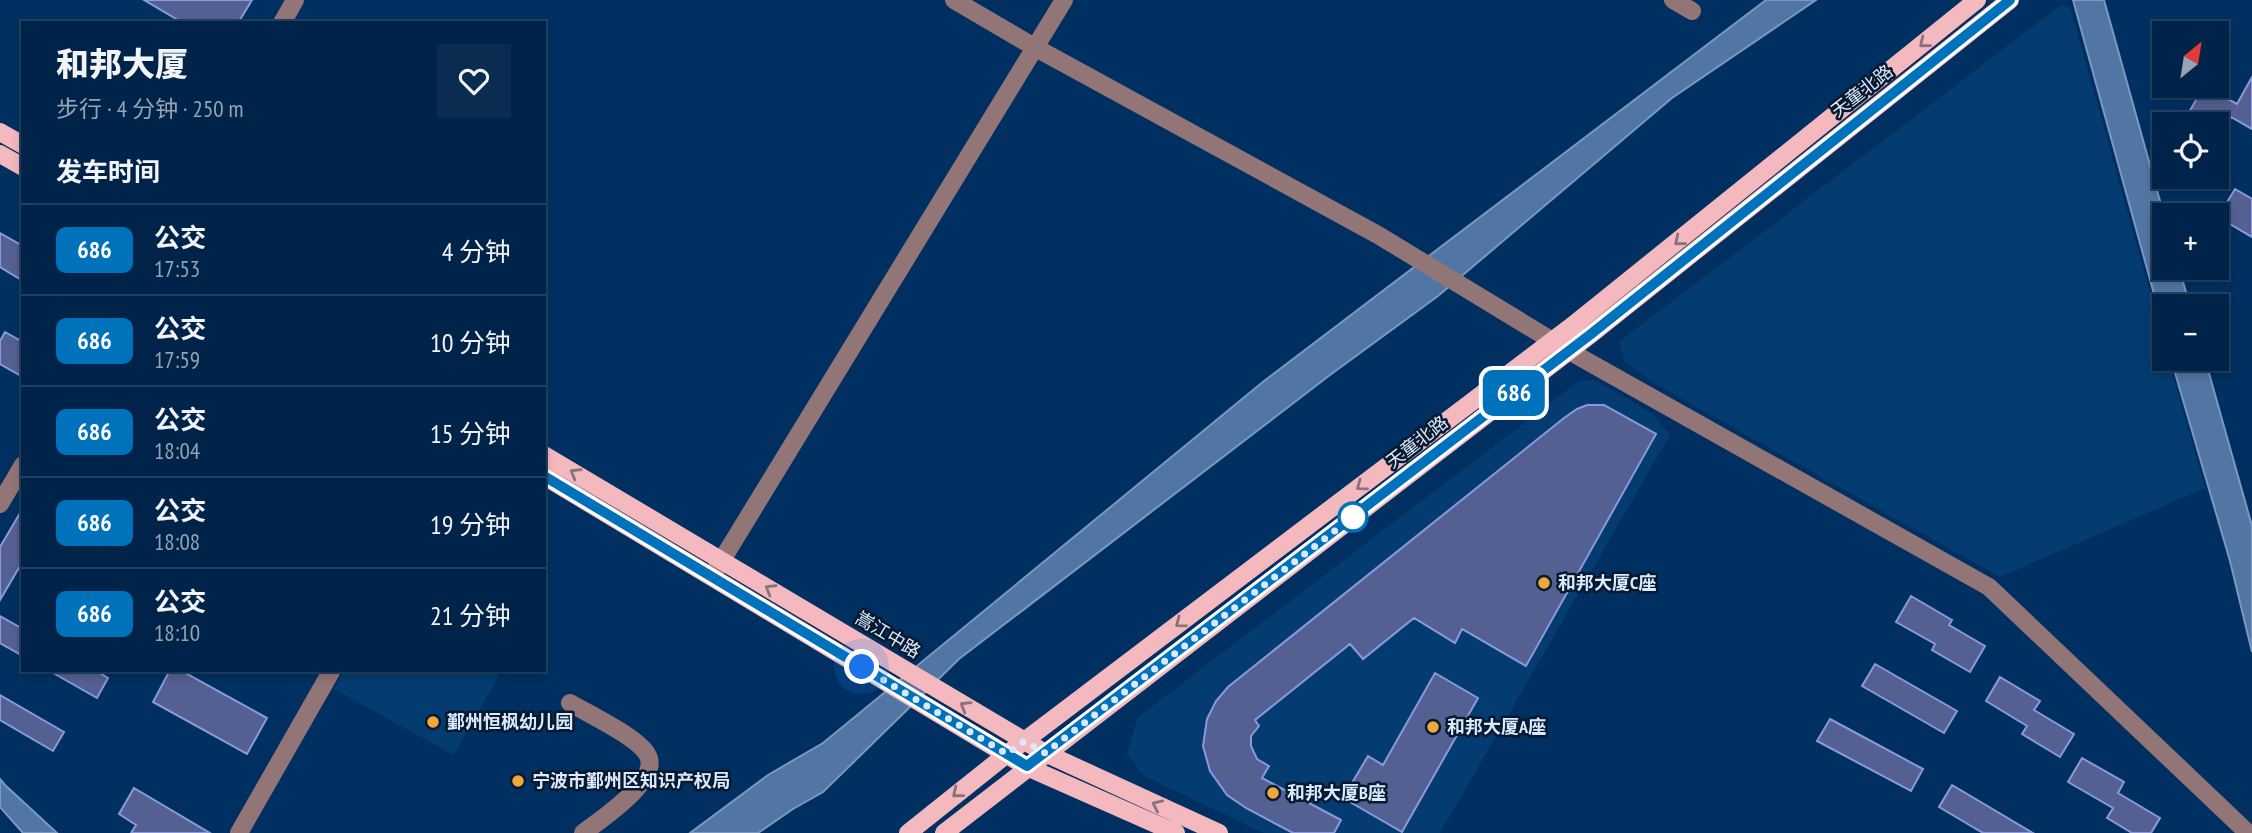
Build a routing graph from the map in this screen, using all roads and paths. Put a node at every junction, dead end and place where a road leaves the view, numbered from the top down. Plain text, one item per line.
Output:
1 (295, 0) edge
2 (954, 0) edge
3 (1064, 0) edge
4 (1673, 0) edge
5 (1977, 0) edge
6 (2010, 0) edge
7 (1692, 11) dead end
8 (283, 21) edge
9 (1035, 48) junction
10 (0, 132) edge
11 (21, 144) edge
12 (0, 154) edge
13 (21, 166) edge
14 (1738, 205) junction
15 (1553, 340) junction
16 (1569, 351) junction
17 (546, 456) edge
18 (21, 468) edge
19 (546, 477) edge
20 (0, 504) edge
21 (717, 568) junction
22 (331, 672) edge
23 (570, 703) dead end
24 (1024, 741) junction
25 (1045, 753) junction
26 (1007, 754) junction
27 (1027, 766) junction
28 (239, 833) edge
29 (583, 833) edge
30 (908, 833) edge
31 (944, 833) edge
32 (1176, 833) edge
33 (1219, 833) edge
34 (2248, 833) edge

1 - 8 street
2 - 9 street
3 - 9 street
4 - 7 street
5 -> 14 main road, 天童北路
6 - 14 main road, 天童北路
9 - 15 street
9 - 21 street
10 - 11 main road
12 - 13 main road
14 -> 15 main road, 天童北路
14 - 16 main road, 天童北路
15 - 16 street
15 -> 24 main road, 天童北路
16 - 25 main road, 天童北路
16 - 34 street
21 -> 17 main road, 嵩江中路
18 - 20 street
19 - 21 main road, 嵩江中路
24 -> 21 main road, 嵩江中路
21 - 26 main road, 嵩江中路
22 - 28 street
23 - 29 street
24 - 25 main road, 嵩江中路
24 - 26 main road, 天童北路
25 - 27 main road, 天童北路
33 -> 25 main road, 嵩江中路
26 - 27 main road, 嵩江中路
26 -> 30 main road, 天童北路
27 - 31 main road, 天童北路
27 - 32 main road, 嵩江中路

